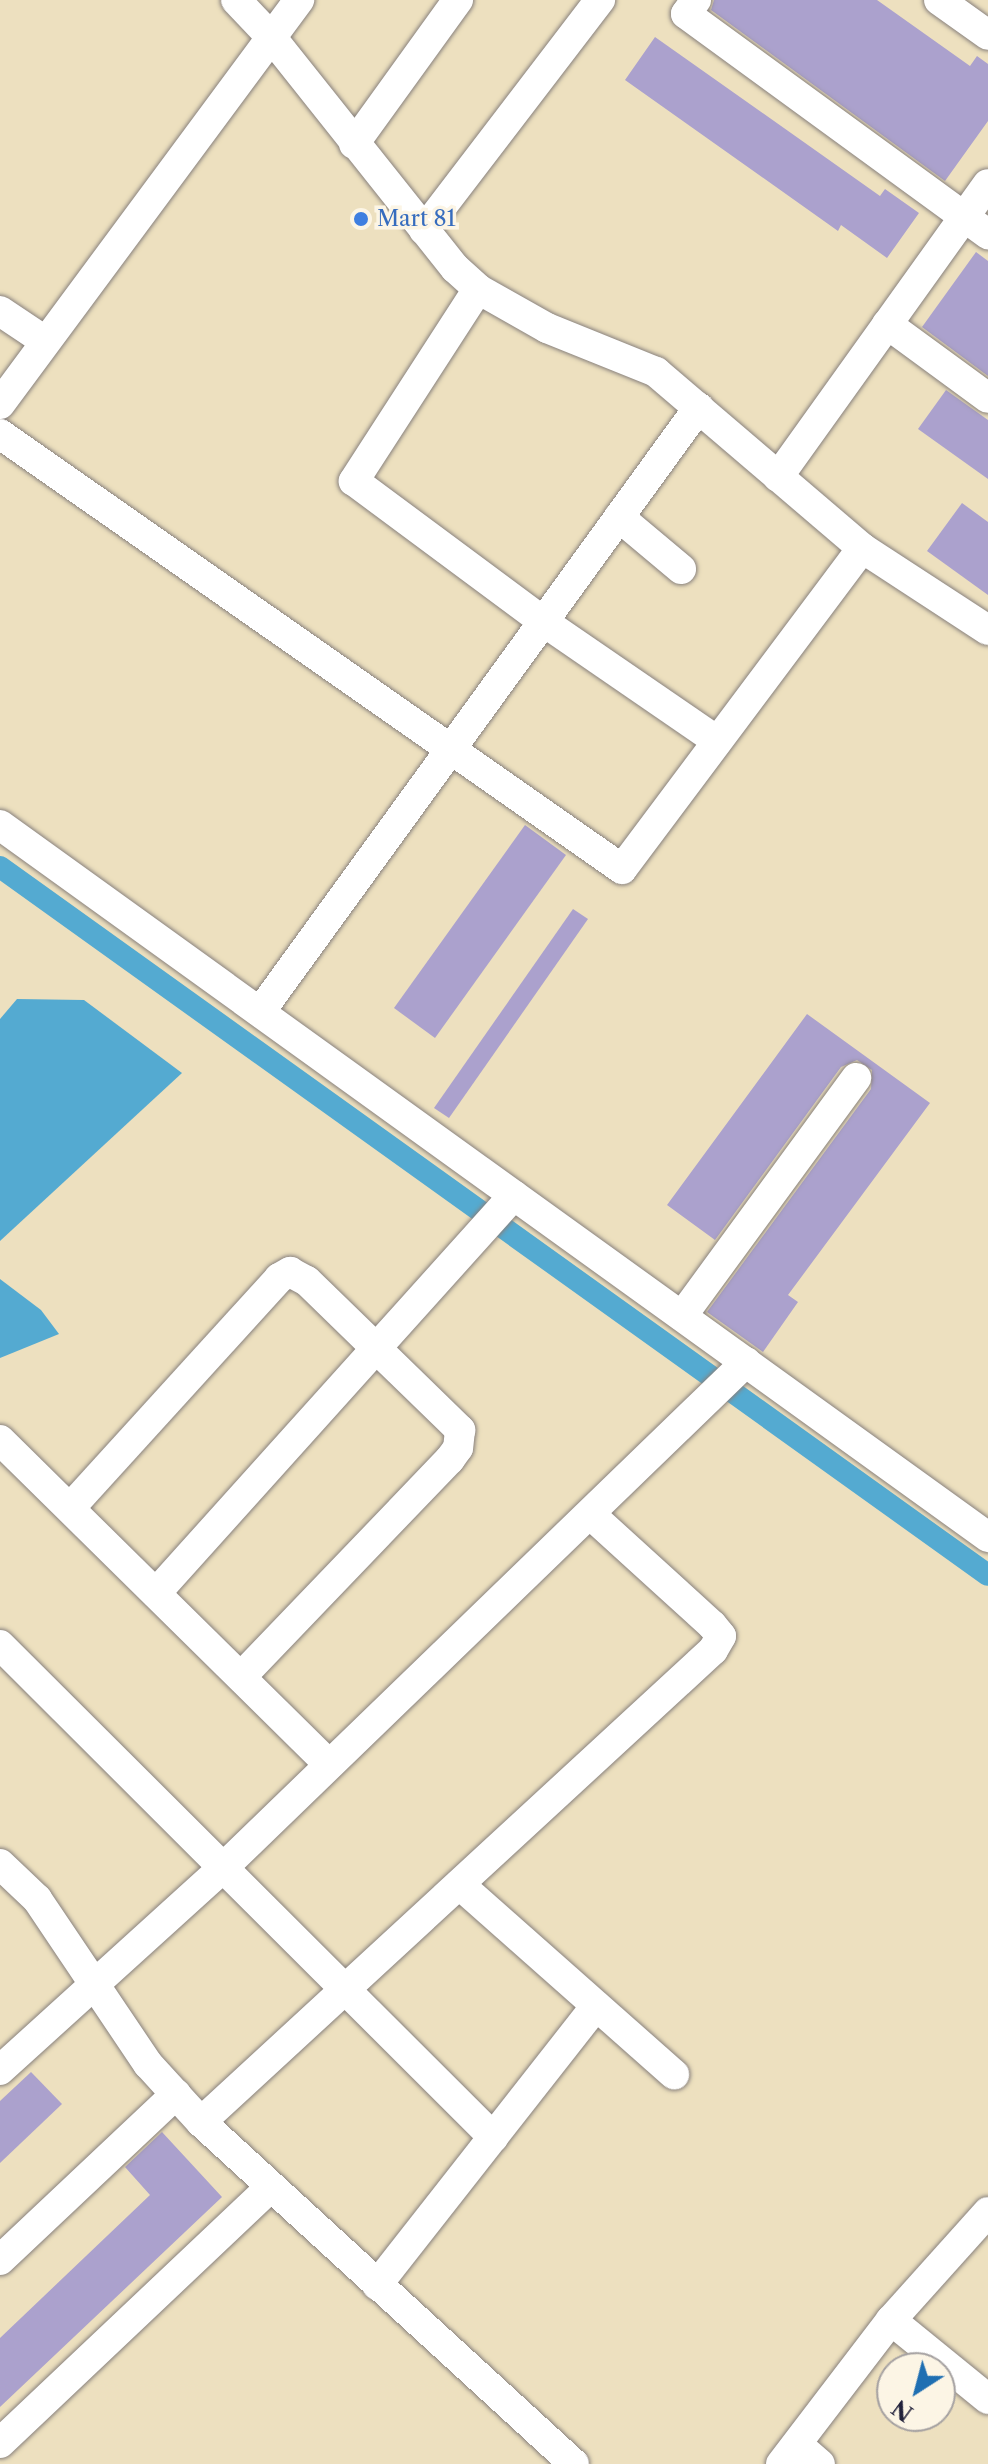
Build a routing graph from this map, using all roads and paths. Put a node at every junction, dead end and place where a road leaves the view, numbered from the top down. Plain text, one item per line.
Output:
1 (236, 0) edge
2 (299, 0) edge
3 (458, 0) edge
4 (600, 0) edge
5 (696, 0) edge
6 (939, 0) edge
7 (988, 35) edge
8 (272, 38) junction
9 (354, 144) junction
10 (988, 184) edge
11 (976, 225) edge
12 (424, 230) junction
13 (478, 289) junction
14 (0, 311) edge
15 (887, 324) junction
16 (45, 341) junction
17 (988, 398) edge
18 (0, 404) edge
19 (699, 407) junction
20 (0, 434) edge
21 (778, 477) junction
22 (619, 517) junction
23 (862, 548) junction
24 (681, 569) dead end
25 (544, 622) junction
26 (988, 630) edge
27 (717, 741) junction
28 (452, 749) junction
29 (0, 825) edge
30 (260, 1012) junction
31 (856, 1078) dead end
32 (510, 1201) junction
33 (682, 1316) junction
34 (377, 1349) junction
35 (732, 1376) junction
36 (0, 1440) edge
37 (70, 1508) junction
38 (591, 1515) junction
39 (988, 1537) edge
40 (156, 1593) junction
41 (0, 1645) edge
42 (241, 1677) junction
43 (329, 1764) junction
44 (0, 1864) edge
45 (225, 1866) junction
46 (460, 1885) junction
47 (94, 1986) junction
48 (348, 1989) junction
49 (595, 2007) junction
50 (0, 2070) edge
51 (674, 2074) dead end
52 (176, 2094) junction
53 (201, 2122) junction
54 (493, 2137) junction
55 (271, 2187) junction
56 (988, 2212) edge
57 (978, 2246) edge
58 (0, 2260) edge
59 (377, 2285) junction
60 (891, 2320) junction
61 (988, 2399) edge
62 (0, 2443) edge
63 (800, 2458) edge
64 (574, 2464) edge

1 - 8 street
2 - 8 street
3 - 9 street
4 - 12 street
5 - 11 street
6 - 7 street
8 - 9 street
8 - 16 street
9 - 12 street
10 - 11 street
11 - 15 street
12 - 13 street
13 - 19 street
13 - 25 street
14 - 16 street
15 - 17 street
15 - 21 street
16 - 18 street
19 - 21 street
19 - 22 street
20 - 28 street
21 - 23 street
22 - 24 street
22 - 25 street
23 - 26 street
23 - 27 street
25 - 27 street
25 - 28 street
27 - 28 street
28 - 30 street
29 - 30 street
30 - 32 street
31 - 33 street
32 - 33 street
32 - 34 street
33 - 35 street
34 - 37 street
34 - 40 street
34 - 42 street
35 - 38 street
35 - 39 street
36 - 37 street
37 - 40 street
38 - 43 street
38 - 46 street
40 - 42 street
41 - 45 street
42 - 43 street
43 - 45 street
44 - 47 street
45 - 47 street
45 - 48 street
46 - 48 street
46 - 49 street
47 - 50 street
47 - 52 street
48 - 53 street
48 - 54 street
49 - 51 street
49 - 54 street
52 - 53 street
52 - 58 street
53 - 55 street
54 - 59 street
55 - 59 street
55 - 62 street
56 - 57 street
57 - 60 street
59 - 64 street
60 - 61 street
60 - 63 street

